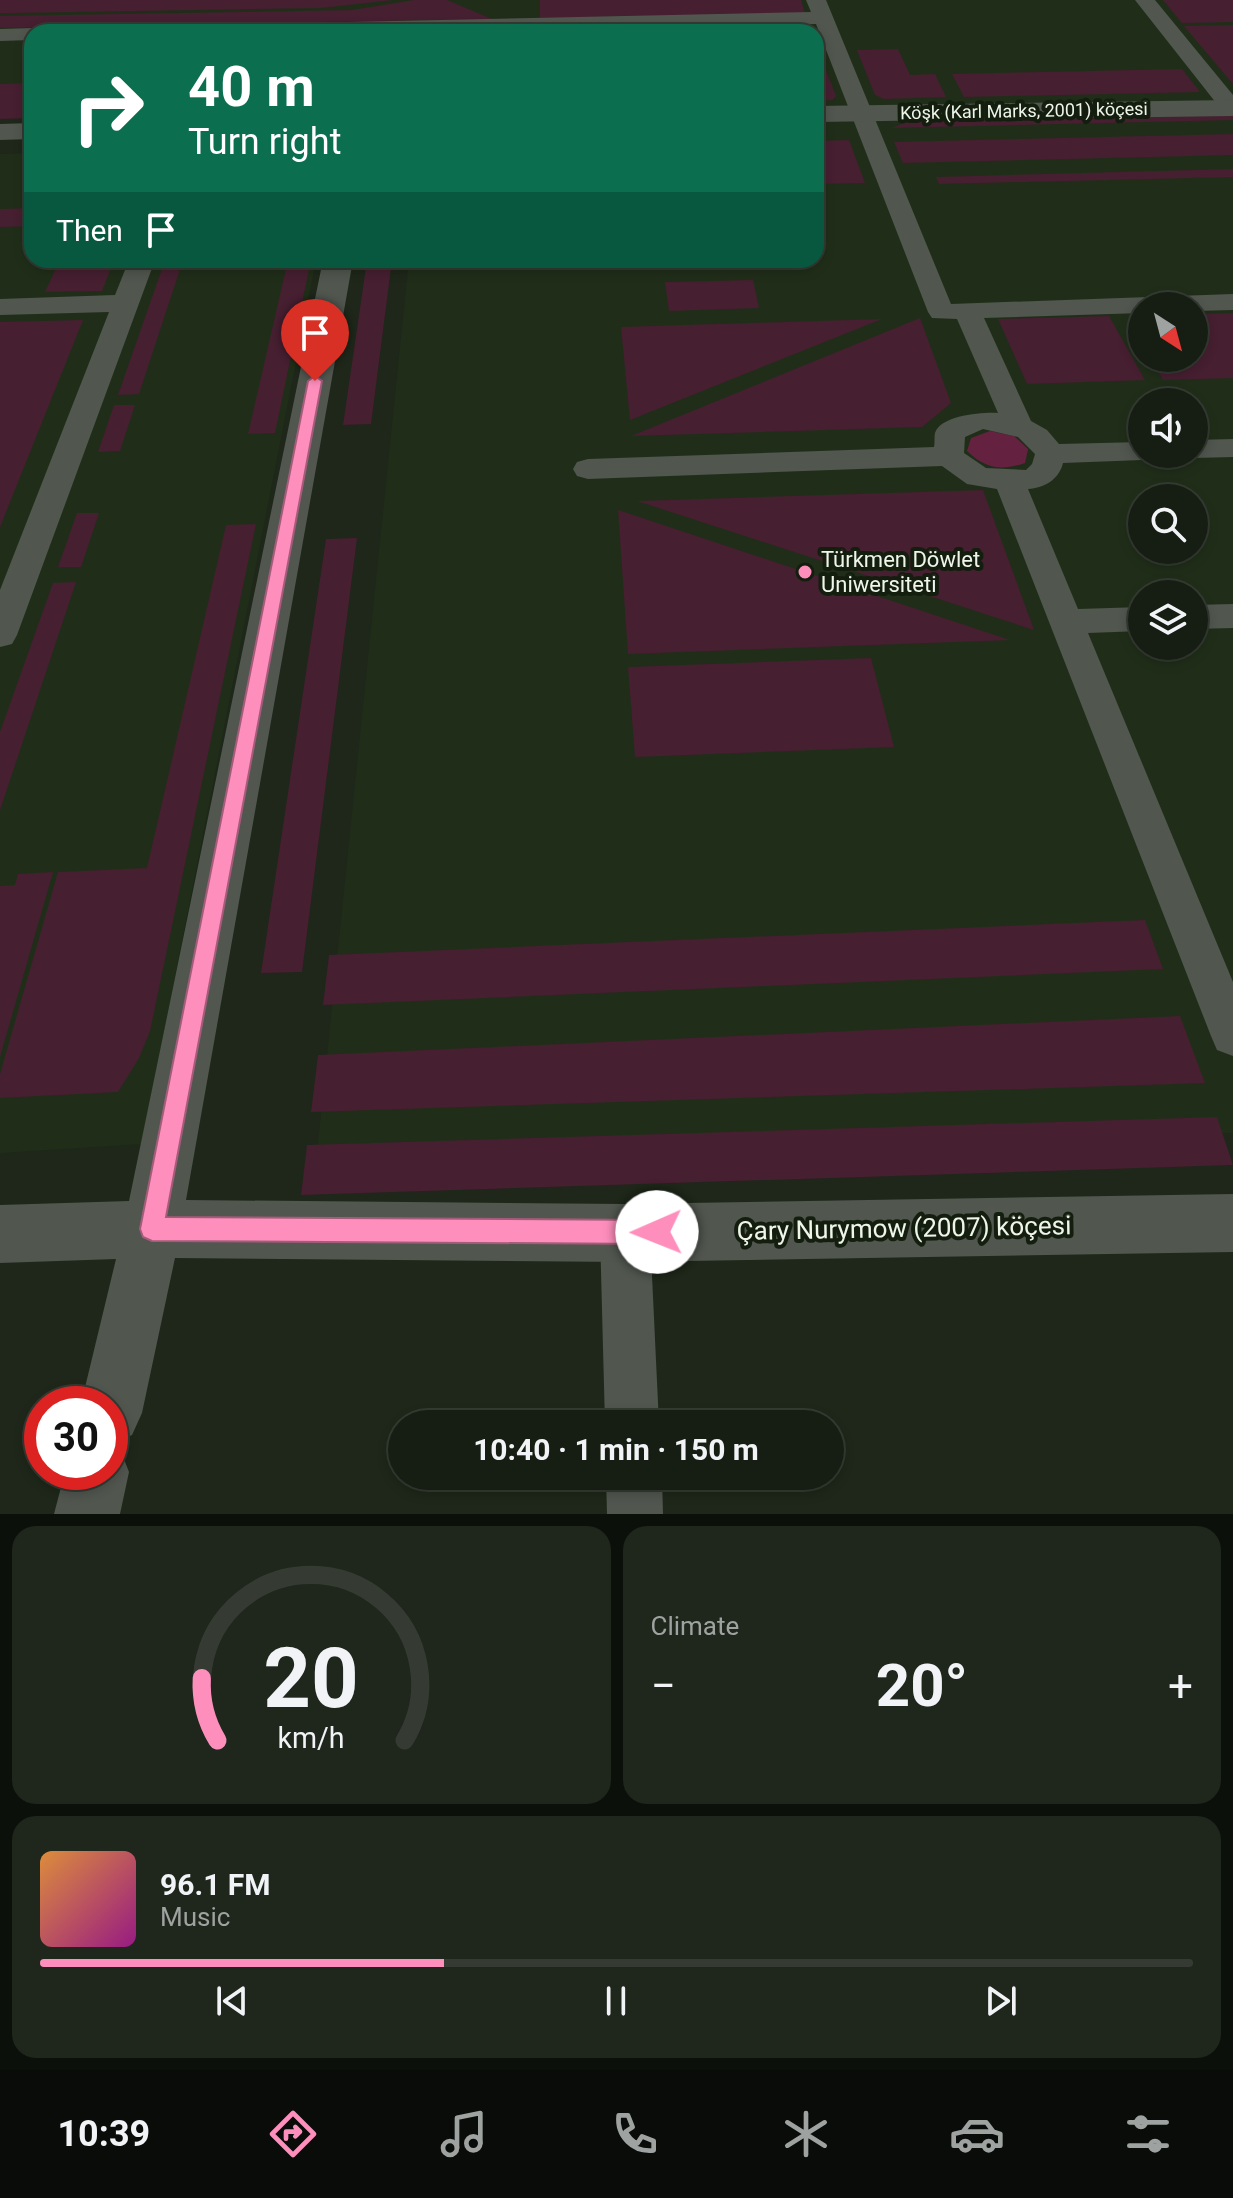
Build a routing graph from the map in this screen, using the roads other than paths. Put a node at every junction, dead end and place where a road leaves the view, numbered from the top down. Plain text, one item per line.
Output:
1 (526, 0) edge
2 (1145, 0) edge
3 (477, 5) dead end
4 (820, 9) edge
5 (527, 24) junction
6 (24, 34) edge
7 (0, 35) edge
8 (1232, 108) edge
9 (824, 114) edge
10 (861, 114) junction
11 (24, 131) edge
12 (0, 132) edge
13 (139, 268) edge
14 (336, 268) edge
15 (1233, 302) edge
16 (126, 303) junction
17 (0, 307) edge
18 (967, 311) junction
19 (1018, 425) junction
20 (1233, 448) edge
21 (1208, 449) edge
22 (1128, 451) edge
23 (1050, 454) junction
24 (949, 456) junction
25 (588, 469) dead end
26 (1009, 480) junction
27 (1233, 616) edge
28 (1208, 617) edge
29 (1128, 620) edge
30 (1066, 622) junction
31 (0, 635) edge
32 (1233, 1036) edge
33 (1233, 1223) edge
34 (152, 1229) junction
35 (625, 1233) junction
36 (0, 1234) edge
37 (116, 1386) edge
38 (631, 1410) edge
39 (93, 1490) edge
40 (634, 1490) edge
41 (87, 1514) edge
42 (635, 1514) edge

1 - 5 lane
2 - 8 lane
3 - 5 lane
4 - 5 lane
4 - 10 lane
6 - 7 lane
8 - 10 street, Köşk (Karl Marks, 2001) köçesi
9 - 10 street, Köşk (Karl Marks, 2001) köçesi
10 - 18 lane
11 - 12 street
13 - 16 lane
14 - 34 street
15 - 18 lane
16 - 17 lane
16 - 31 lane
18 - 19 lane
19 - 23 lane
19 - 24 lane
20 - 21 lane
22 - 23 lane
23 - 26 lane
24 - 25 lane
24 - 26 lane
26 - 30 lane
27 - 28 lane
29 - 30 lane
30 - 32 lane
33 - 35 street, Çary Nurymow (2007) köçesi
34 - 35 street, Çary Nurymow (2007) köçesi
34 - 36 street, Çary Nurymow (2007) köçesi
34 - 37 street
35 - 38 lane
39 - 41 street
40 - 42 lane

